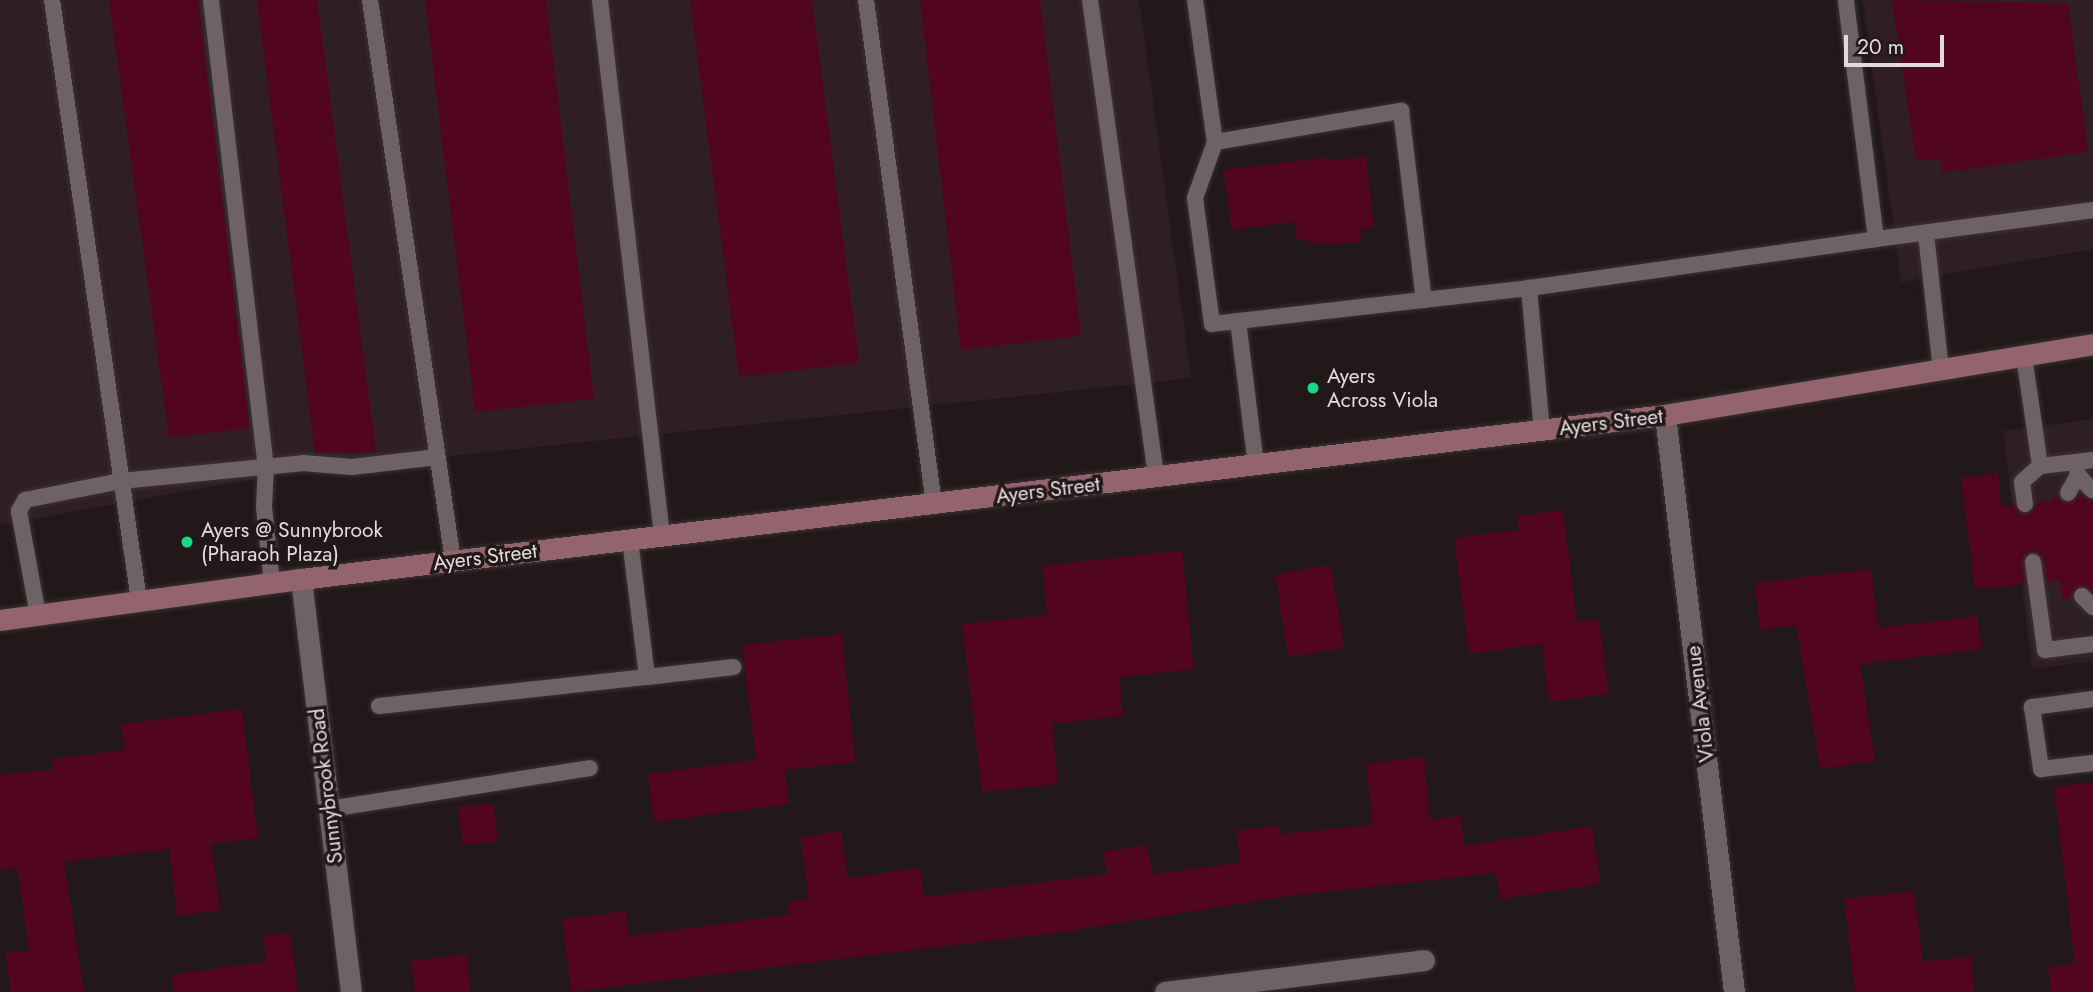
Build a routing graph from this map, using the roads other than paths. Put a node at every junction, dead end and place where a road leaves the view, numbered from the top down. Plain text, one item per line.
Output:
1 (52, 0) edge
2 (211, 0) edge
3 (370, 0) edge
4 (600, 0) edge
5 (866, 0) edge
6 (1090, 0) edge
7 (1195, 0) edge
8 (1846, 0) edge
9 (1215, 142) junction
10 (2093, 210) edge
11 (1926, 234) junction
12 (1876, 239) junction
13 (1529, 288) junction
14 (1424, 300) junction
15 (1238, 321) junction
16 (2093, 344) edge
17 (2024, 356) junction
18 (1941, 370) junction
19 (1665, 415) junction
20 (1542, 431) junction
21 (437, 457) junction
22 (2093, 460) edge
23 (1256, 465) junction
24 (266, 466) junction
25 (2040, 466) junction
26 (2077, 468) junction
27 (1156, 477) junction
28 (121, 481) junction
29 (2092, 490) edge
30 (2068, 493) dead end
31 (934, 504) junction
32 (2025, 504) dead end
33 (662, 536) junction
34 (629, 540) junction
35 (453, 561) junction
36 (2033, 562) dead end
37 (301, 579) junction
38 (272, 583) junction
39 (139, 601) junction
40 (38, 615) junction
41 (0, 620) edge
42 (2093, 644) edge
43 (733, 667) dead end
44 (647, 677) junction
45 (2093, 699) edge
46 (379, 706) dead end
47 (2093, 763) edge
48 (590, 768) dead end
49 (329, 809) junction
50 (1424, 960) dead end
51 (351, 992) edge
52 (1165, 992) edge
53 (1734, 992) edge

1 - 28 lane
2 - 24 lane
3 - 21 lane
4 - 33 lane
5 - 31 lane
6 - 27 lane
7 - 9 lane
8 - 12 lane
9 - 14 lane
9 - 15 lane
10 - 11 lane
11 - 12 lane
11 - 18 lane
12 - 13 lane
13 - 14 lane
13 - 20 lane
14 - 15 lane
15 - 23 lane
16 - 17 main road, Ayers Street
17 - 18 main road, Ayers Street
17 - 25 lane
18 - 19 main road, Ayers Street
19 - 20 main road, Ayers Street
19 - 53 street, Viola Avenue
20 - 23 main road, Ayers Street
21 - 24 lane
21 - 35 lane
22 - 26 lane
23 - 27 main road, Ayers Street
24 - 28 lane
24 - 38 lane
25 - 26 lane
25 - 32 lane
26 - 29 lane
26 - 30 lane
27 - 31 main road, Ayers Street
28 - 39 lane
28 - 40 lane
31 - 33 main road, Ayers Street
33 - 34 main road, Ayers Street
34 - 35 main road, Ayers Street
34 - 44 lane
35 - 37 main road, Ayers Street
36 - 42 lane
37 - 38 main road, Ayers Street
37 - 49 street, Sunnybrook Road
38 - 39 main road, Ayers Street
39 - 40 main road, Ayers Street
40 - 41 main road, Ayers Street
43 - 44 lane
44 - 46 lane
45 - 47 lane
48 - 49 lane
49 - 51 street, Sunnybrook Road
50 - 52 street

